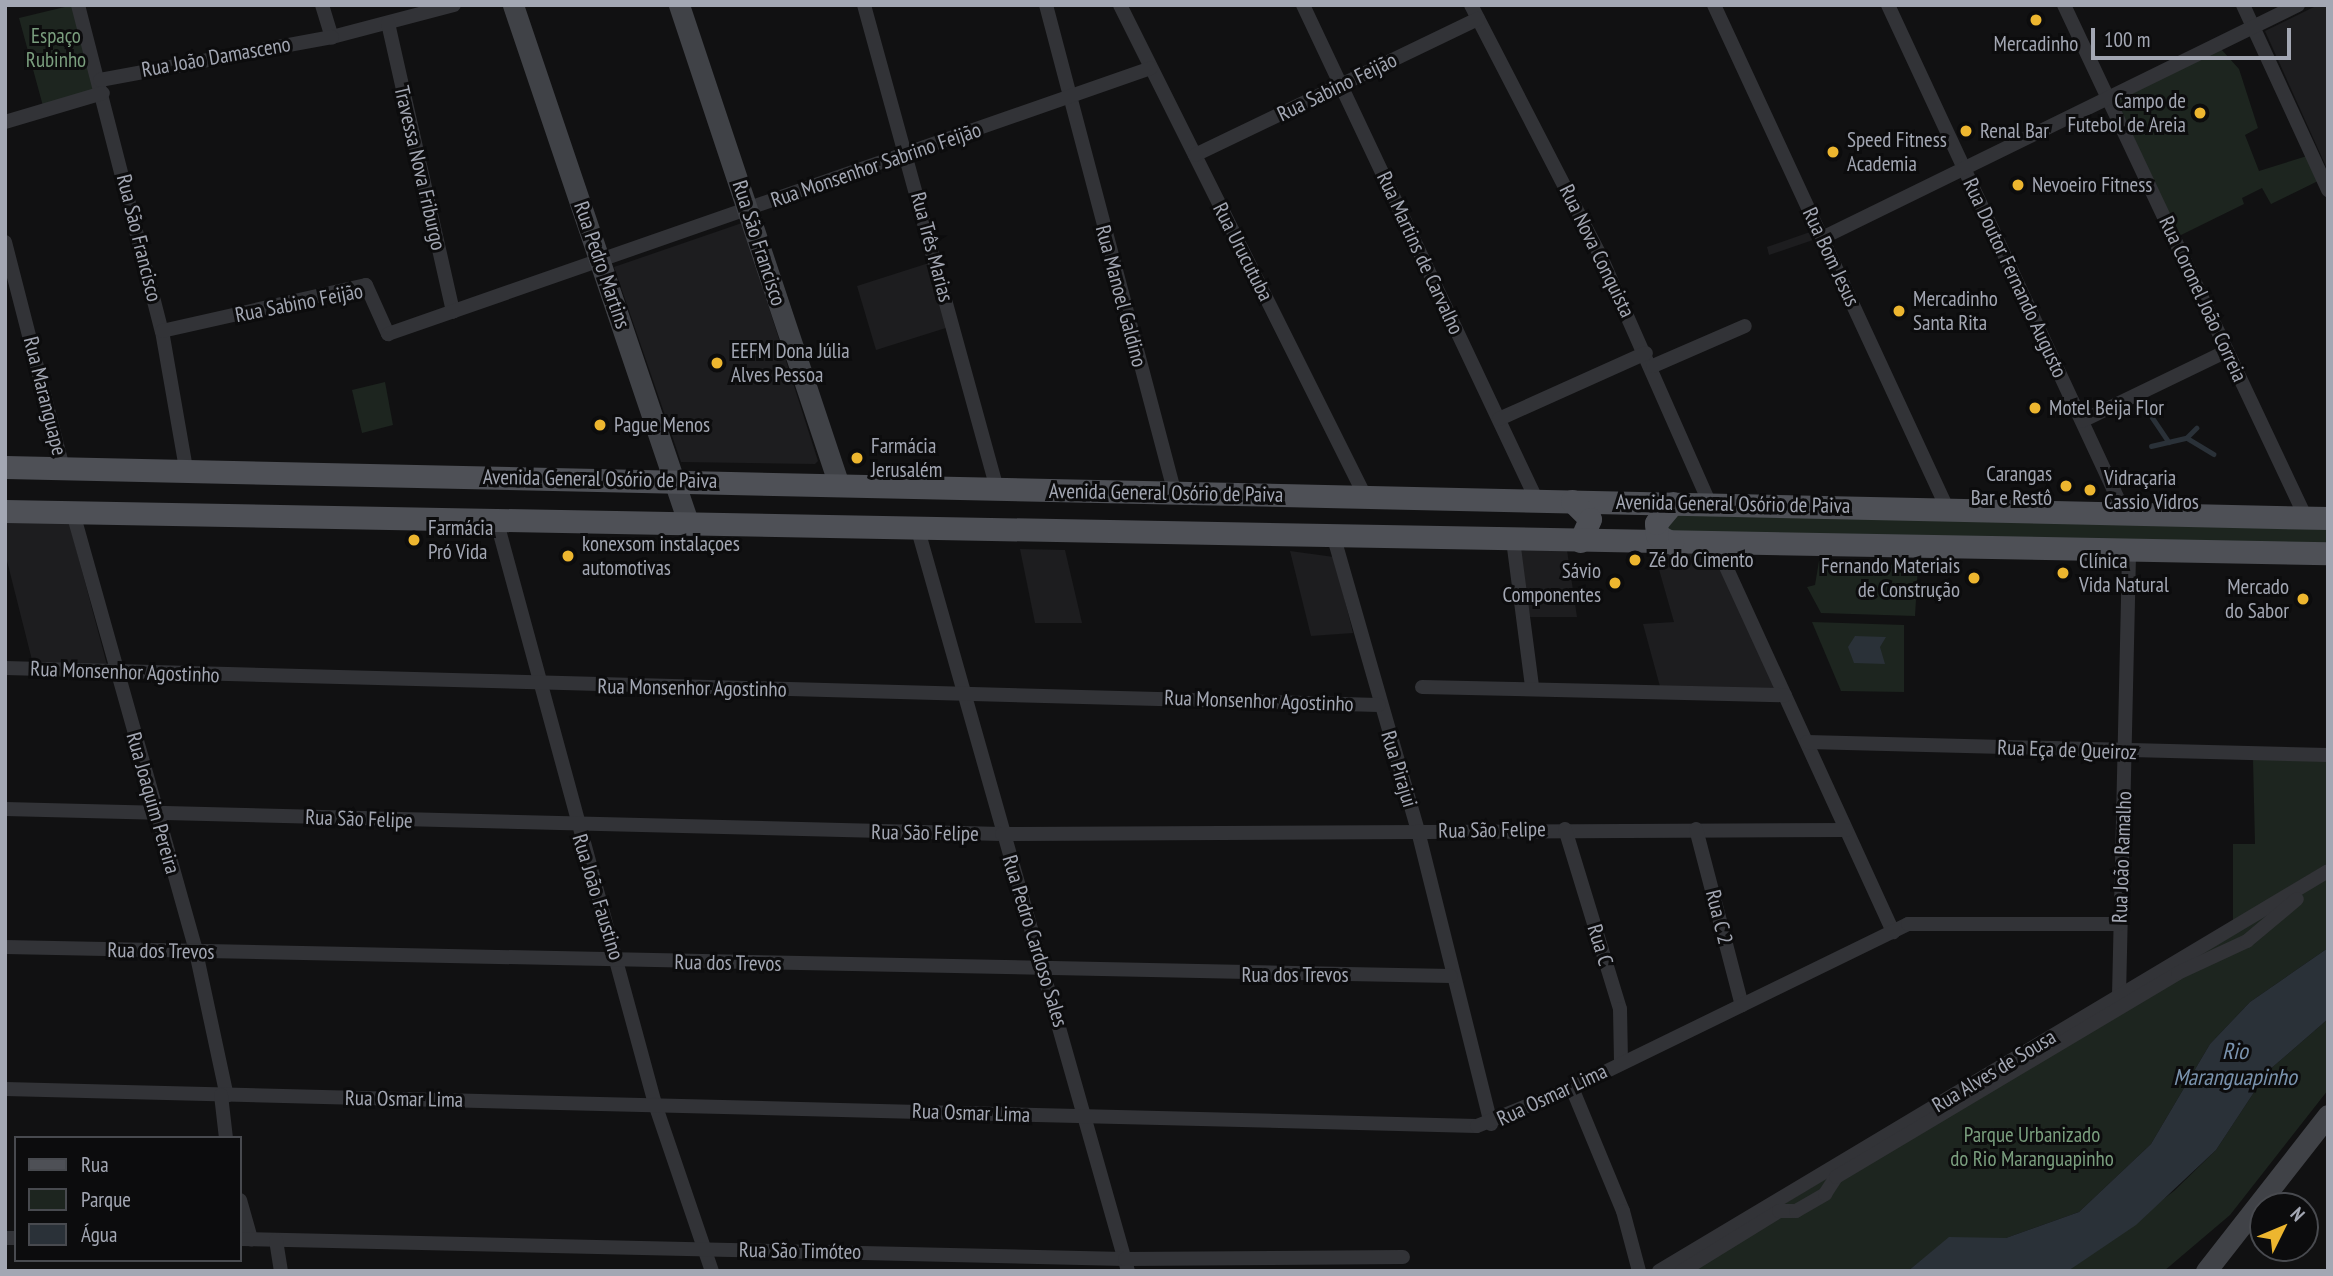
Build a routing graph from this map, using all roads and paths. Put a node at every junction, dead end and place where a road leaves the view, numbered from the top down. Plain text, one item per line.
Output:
1 (78, 5) edge
2 (322, 5) edge
3 (454, 5) edge
4 (513, 5) edge
5 (679, 5) edge
6 (864, 5) edge
7 (1046, 5) edge
8 (1120, 5) edge
9 (1303, 5) edge
10 (1471, 5) edge
11 (1713, 5) edge
12 (1888, 5) edge
13 (2064, 5) edge
14 (2243, 5) edge
15 (2298, 5) edge
16 (1478, 19) junction
17 (388, 23) junction
18 (2253, 28) junction
19 (332, 37) junction
20 (1151, 68) junction
21 (1340, 85) junction
22 (101, 86) junction
23 (1067, 97) junction
24 (2108, 98) junction
25 (5, 122) edge
26 (907, 154) junction
27 (1195, 155) junction
28 (1964, 169) junction
29 (2328, 190) edge
30 (748, 209) junction
31 (1822, 239) junction
32 (5, 242) edge
33 (601, 261) junction
34 (453, 312) junction
35 (1745, 326) dead end
36 (162, 331) junction
37 (2227, 351) junction
38 (1649, 359) junction
39 (1499, 419) junction
40 (2082, 421) junction
41 (5, 467) edge
42 (63, 468) junction
43 (187, 474) junction
44 (674, 480) junction
45 (838, 482) junction
46 (998, 489) junction
47 (1175, 494) junction
48 (1366, 498) junction
49 (1537, 501) junction
50 (1572, 501) junction
51 (1673, 503) junction
52 (1710, 503) junction
53 (1947, 508) junction
54 (5, 511) edge
55 (2124, 512) junction
56 (73, 513) junction
57 (2316, 517) edge
58 (496, 519) junction
59 (689, 525) junction
60 (918, 530) junction
61 (1334, 538) junction
62 (1513, 540) junction
63 (1580, 541) junction
64 (1672, 543) junction
65 (1716, 545) junction
66 (2129, 551) junction
67 (2328, 553) edge
68 (5, 668) edge
69 (115, 672) junction
70 (538, 685) junction
71 (1422, 687) dead end
72 (1532, 687) junction
73 (961, 692) junction
74 (1785, 695) junction
75 (1379, 705) junction
76 (1807, 741) junction
77 (2125, 752) junction
78 (2328, 755) edge
79 (5, 809) edge
80 (156, 813) junction
81 (577, 826) junction
82 (1565, 829) junction
83 (1696, 829) junction
84 (1846, 830) junction
85 (1418, 831) junction
86 (1002, 834) junction
87 (2328, 871) edge
88 (2328, 880) edge
89 (2119, 924) junction
90 (1893, 932) junction
91 (5, 947) edge
92 (196, 951) junction
93 (618, 960) junction
94 (1047, 971) junction
95 (1451, 976) junction
96 (2119, 996) junction
97 (1742, 1005) junction
98 (1622, 1063) junction
99 (1572, 1088) junction
100 (5, 1089) edge
101 (224, 1095) junction
102 (655, 1104) junction
103 (2328, 1115) edge
104 (1087, 1116) junction
105 (1491, 1124) junction
106 (226, 1136) edge
107 (2318, 1138) edge
108 (242, 1216) edge
109 (245, 1239) edge
110 (276, 1240) junction
111 (708, 1248) junction
112 (1403, 1257) dead end
113 (1127, 1265) edge
114 (1342, 1265) edge
115 (2216, 1267) edge
116 (281, 1271) edge
117 (712, 1271) edge
118 (1639, 1271) edge
119 (1659, 1271) edge
120 (1682, 1271) edge

1 - 22 street, Rua São Francisco
2 - 19 street
3 - 17 street
4 - 33 street, Rua Pedro Martins
5 - 30 street, Rua São Francisco
6 - 26 street, Rua Três Marias
7 - 23 street, Rua Manoel Galdino
8 - 20 street, Rua Urucutuba
9 - 21 street, Rua Martins de Carvalho
10 - 16 street, Rua Nova Conquista
11 - 31 street, Rua Bom Jesus
12 - 28 street, Rua Doutor Fernando Augusto
13 - 24 street, Rua Coronel João Correia
14 - 18 street
15 - 18 street
16 - 21 street, Rua Sabino Feijão
16 - 38 street, Rua Nova Conquista
17 - 19 street, Rua João Damasceno
17 - 34 street, Travessa Nova Friburgo
18 - 24 street
18 - 29 street
19 - 22 street, Rua João Damasceno
20 - 23 street, Rua Monsenhor Sabrino Feijão
20 - 27 street, Rua Urucutuba
21 - 27 street, Rua Sabino Feijão
21 - 39 street, Rua Martins de Carvalho
22 - 25 street, Rua João Damasceno
22 - 36 street, Rua São Francisco
23 - 26 street, Rua Monsenhor Sabrino Feijão
23 - 47 street, Rua Manoel Galdino
24 - 28 street
24 - 37 street, Rua Coronel João Correia
26 - 30 street, Rua Monsenhor Sabrino Feijão
26 - 46 street, Rua Três Marias
27 - 48 street, Rua Urucutuba
28 - 31 street
28 - 40 street, Rua Doutor Fernando Augusto
30 - 33 street, Rua Monsenhor Sabrino Feijão
30 - 45 street, Rua São Francisco
31 - 53 street, Rua Bom Jesus
32 - 42 street, Rua Maranguape
33 - 34 street, Rua Sabino Feijão
33 - 44 street, Rua Pedro Martins
34 - 36 street, Rua Sabino Feijão
35 - 38 street
36 - 43 street, Rua São Francisco
37 - 40 street
37 - 57 street, Rua Coronel João Correia
38 - 39 street
38 - 52 street, Rua Nova Conquista
39 - 49 street, Rua Martins de Carvalho
40 - 55 street, Rua Doutor Fernando Augusto
41 - 42 main road, Avenida General Osório de Paiva
42 - 43 main road, Avenida General Osório de Paiva
43 - 44 main road, Avenida General Osório de Paiva
44 - 45 main road, Avenida General Osório de Paiva
44 - 59 street, Rua Pedro Martins
45 - 46 main road, Avenida General Osório de Paiva
46 - 47 main road, Avenida General Osório de Paiva
47 - 48 main road, Avenida General Osório de Paiva
48 - 49 main road, Avenida General Osório de Paiva
49 - 50 main road, Avenida General Osório de Paiva
50 - 51 main road, Avenida General Osório de Paiva
50 - 63 main road
51 - 52 main road, Avenida General Osório de Paiva
51 - 64 main road
52 - 53 main road, Avenida General Osório de Paiva
53 - 55 main road, Avenida General Osório de Paiva
54 - 56 main road, Avenida General Osório de Paiva
55 - 57 main road, Avenida General Osório de Paiva
56 - 58 main road, Avenida General Osório de Paiva
56 - 69 street, Rua Joaquim Pereira
58 - 59 main road, Avenida General Osório de Paiva
58 - 70 street, Rua João Faustino
59 - 60 main road, Avenida General Osório de Paiva
60 - 61 main road, Avenida General Osório de Paiva
60 - 73 street, Rua Pedro Cardoso Sales
61 - 62 main road, Avenida General Osório de Paiva
61 - 75 street, Rua Pirajui
62 - 63 main road, Avenida General Osório de Paiva
62 - 72 street
63 - 64 main road, Avenida General Osório de Paiva
64 - 65 main road, Avenida General Osório de Paiva
65 - 66 main road, Avenida General Osório de Paiva
65 - 74 street
66 - 67 main road, Avenida General Osório de Paiva
66 - 77 street, Rua João Ramalho
68 - 69 street, Rua Monsenhor Agostinho
69 - 70 street, Rua Monsenhor Agostinho
69 - 80 street, Rua Joaquim Pereira
70 - 73 street, Rua Monsenhor Agostinho
70 - 81 street, Rua João Faustino
71 - 72 street
72 - 74 street
73 - 75 street, Rua Monsenhor Agostinho
73 - 86 street, Rua Pedro Cardoso Sales
74 - 76 street
75 - 85 street, Rua Pirajui
76 - 77 street, Rua Eça de Queiroz
76 - 84 street
77 - 78 street, Rua Eça de Queiroz
77 - 89 street, Rua João Ramalho
79 - 80 street, Rua São Felipe
80 - 81 street, Rua São Felipe
80 - 92 street, Rua Joaquim Pereira
81 - 86 street, Rua São Felipe
81 - 93 street, Rua João Faustino
82 - 83 street, Rua São Felipe
82 - 85 street, Rua São Felipe
82 - 98 street, Rua C
83 - 84 street, Rua São Felipe
83 - 97 street, Rua C 2
84 - 90 street
85 - 86 street, Rua São Felipe
85 - 95 street, Rua Pirajui
86 - 94 street, Rua Pedro Cardoso Sales
87 - 96 street, Rua Alves de Sousa
88 - 120 street
89 - 90 street, Rua Osmar Lima
89 - 96 street, Rua João Ramalho
90 - 97 street, Rua Osmar Lima
91 - 92 street, Rua dos Trevos
92 - 93 street, Rua dos Trevos
92 - 101 street, Rua Joaquim Pereira
93 - 94 street, Rua dos Trevos
93 - 102 street, Rua João Faustino
94 - 95 street, Rua dos Trevos
94 - 104 street, Rua Pedro Cardoso Sales
95 - 105 street, Rua Pirajui
96 - 119 street, Rua Alves de Sousa
97 - 98 street, Rua Osmar Lima
98 - 99 street, Rua Osmar Lima
99 - 105 street, Rua Osmar Lima
99 - 118 street
100 - 101 street, Rua Osmar Lima
101 - 102 street, Rua Osmar Lima
101 - 106 street, Rua Joaquim Pereira
102 - 104 street, Rua Osmar Lima
102 - 111 street, Rua João Faustino
103 - 107 street
104 - 105 street, Rua Osmar Lima
104 - 113 street, Rua Pedro Cardoso Sales
107 - 115 street
108 - 109 street
109 - 110 street, Rua São Timóteo
110 - 111 street, Rua São Timóteo
110 - 116 street
111 - 113 street, Rua São Timóteo
111 - 117 street, Rua João Faustino
112 - 114 street, Rua São Timóteo
113 - 114 street, Rua São Timóteo

